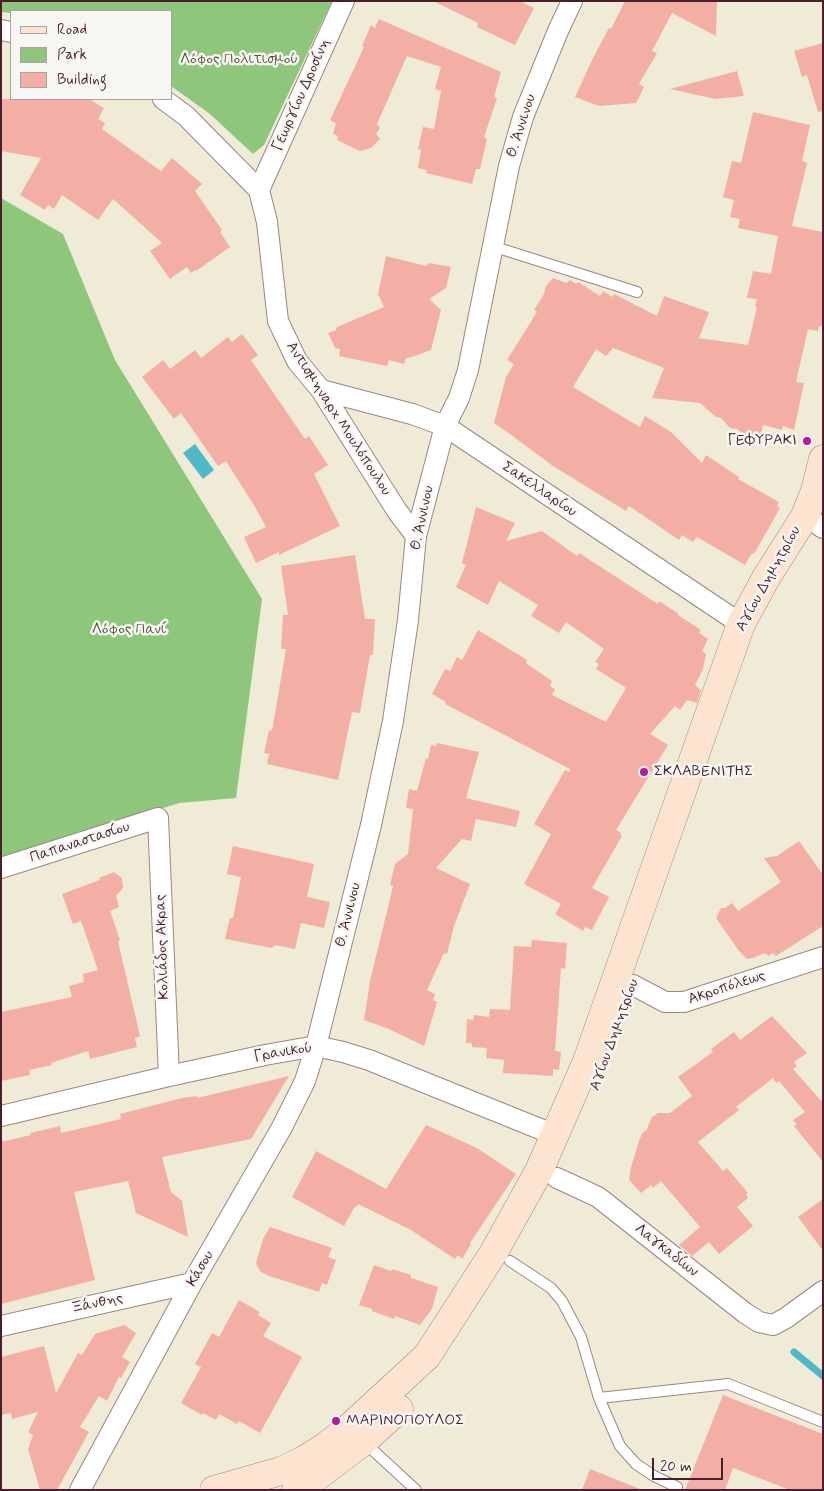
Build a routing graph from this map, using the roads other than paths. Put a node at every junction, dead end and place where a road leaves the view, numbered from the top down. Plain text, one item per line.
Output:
1 (344, 1) edge
2 (572, 1) edge
3 (164, 100) edge
4 (259, 190) junction
5 (492, 246) junction
6 (637, 292) dead end
7 (321, 390) junction
8 (445, 426) junction
9 (823, 459) edge
10 (819, 493) edge
11 (818, 523) edge
12 (416, 536) junction
13 (742, 624) junction
14 (158, 818) joint
15 (1, 868) edge
16 (823, 957) edge
17 (633, 985) junction
18 (316, 1046) junction
19 (169, 1076) junction
20 (1, 1116) edge
21 (556, 1135) junction
22 (557, 1178) junction
23 (510, 1261) junction
24 (192, 1284) junction
25 (823, 1291) edge
26 (1, 1326) edge
27 (600, 1398) junction
28 (823, 1422) edge
29 (364, 1441) junction
30 (677, 1487) dead end
31 (303, 1488) edge
32 (80, 1490) edge
33 (214, 1490) edge
34 (416, 1490) edge

1 - 4 street, Γεωργίου Δροσίνη
2 - 5 street, Θ. Άννινου
3 - 4 street
4 - 7 street, Αντισμηναρχ Μουλόπουλου
5 - 6 lane
5 - 8 street, Θ. Άννινου
7 - 8 street, Σακελλαρίου
7 - 12 street, Αντισμηναρχ Μουλόπουλου
8 - 12 street, Θ. Άννινου
8 - 13 street, Σακελλαρίου
9 - 10 street, Αγίου Δημητρίου
10 - 11 street, Αγίου Δημητρίου
11 - 13 street, Αγίου Δημητρίου
11 - 17 street, Αγίου Δημητρίου
12 - 18 street, Θ. Άννινου
13 - 21 street, Αγίου Δημητρίου
14 - 15 street, Παπαναστασίου
14 - 19 street, Κολιάδος Ακρας
16 - 17 street, Ακροπόλεως
17 - 22 street, Αγίου Δημητρίου
18 - 19 street, Γρανικού
18 - 21 street, Γρανικού
18 - 24 street, Κάσου
19 - 20 street, Γρανικού
21 - 33 street, Αγίου Δημητρίου
22 - 23 street, Αγίου Δημητρίου
22 - 25 street, Λαγκαδίων
23 - 27 lane
23 - 29 street, Αγίου Δημητρίου
24 - 26 street, Ξάνθης
24 - 32 street, Κάσου
27 - 28 lane
27 - 30 lane
29 - 31 street, Αγίου Δημητρίου
29 - 34 lane

